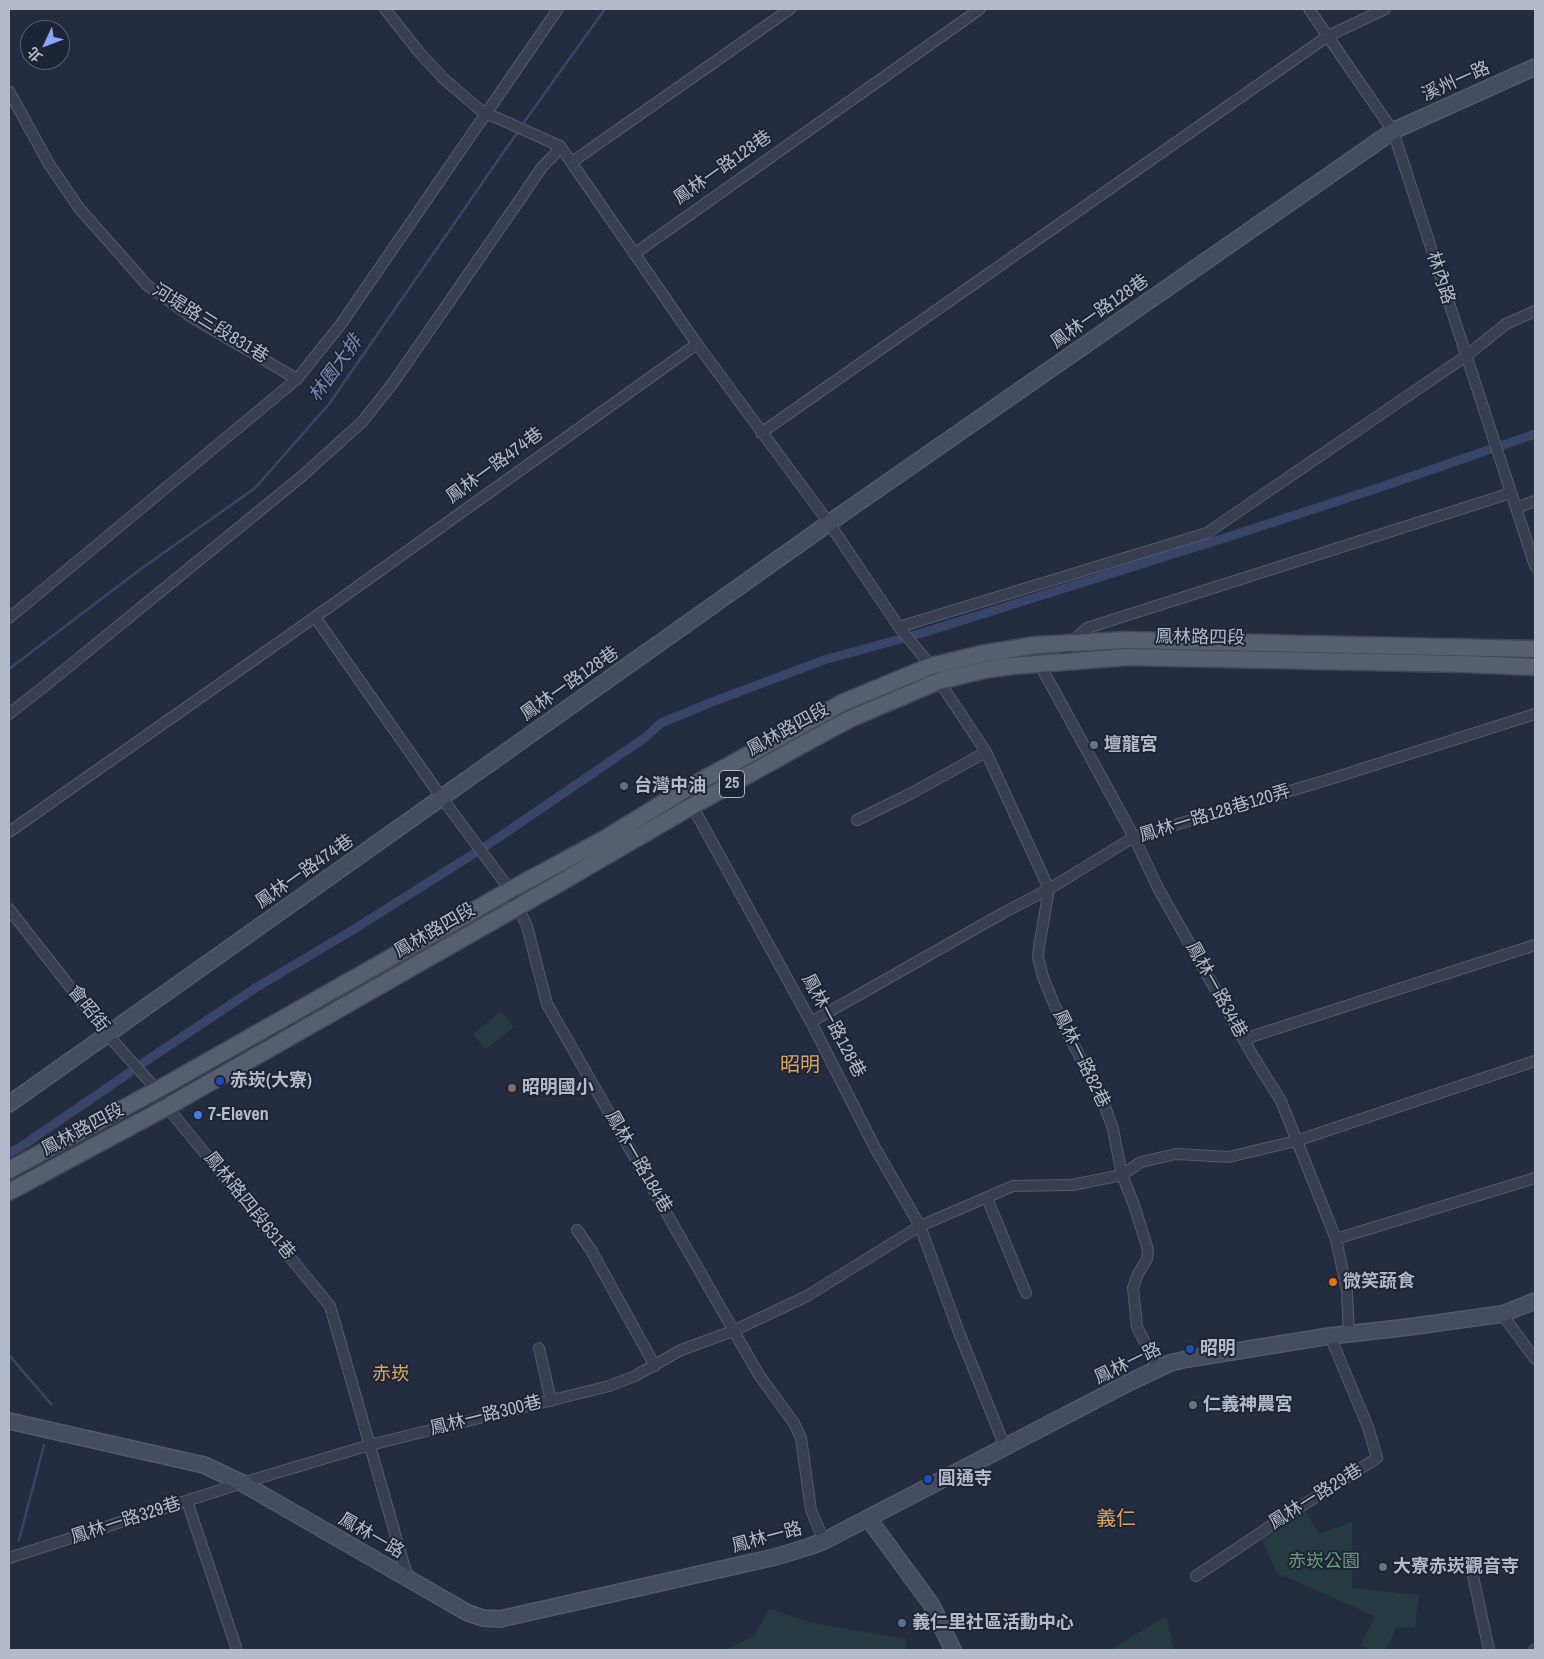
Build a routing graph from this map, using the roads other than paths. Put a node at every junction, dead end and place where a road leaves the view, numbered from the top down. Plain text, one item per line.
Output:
1 (385, 9) edge
2 (558, 9) edge
3 (790, 9) edge
4 (980, 9) edge
5 (1308, 9) edge
6 (1385, 9) edge
7 (1328, 36) junction
8 (1535, 68) edge
9 (9, 91) edge
10 (490, 115) junction
11 (1393, 131) junction
12 (557, 144) junction
13 (572, 162) junction
14 (634, 254) junction
15 (1535, 311) edge
16 (697, 344) junction
17 (1466, 356) junction
18 (297, 380) junction
19 (761, 433) junction
20 (1511, 493) junction
21 (1535, 502) edge
22 (1516, 508) junction
23 (828, 523) junction
24 (1535, 566) edge
25 (9, 618) edge
26 (315, 618) junction
27 (901, 629) junction
28 (1072, 642) junction
29 (1535, 649) edge
30 (1062, 661) junction
31 (1039, 663) junction
32 (932, 666) junction
33 (1535, 667) edge
34 (939, 681) junction
35 (9, 714) edge
36 (1535, 714) edge
37 (986, 752) junction
38 (684, 790) junction
39 (442, 798) junction
40 (692, 806) junction
41 (857, 820) dead end
42 (9, 832) edge
43 (1134, 837) junction
44 (1049, 889) junction
45 (510, 890) junction
46 (518, 906) junction
47 (9, 909) edge
48 (1535, 945) edge
49 (811, 1022) junction
50 (107, 1034) junction
51 (1244, 1038) junction
52 (1535, 1061) edge
53 (157, 1090) junction
54 (9, 1104) edge
55 (167, 1107) junction
56 (1296, 1141) junction
57 (9, 1170) edge
58 (1122, 1175) junction
59 (1535, 1178) edge
60 (9, 1192) edge
61 (987, 1198) junction
62 (920, 1226) junction
63 (577, 1230) dead end
64 (1336, 1239) junction
65 (1026, 1294) dead end
66 (1535, 1301) edge
67 (1502, 1314) junction
68 (733, 1331) junction
69 (1349, 1334) junction
70 (1330, 1336) junction
71 (539, 1348) dead end
72 (1535, 1359) edge
73 (655, 1366) junction
74 (1158, 1368) junction
75 (551, 1401) junction
76 (9, 1421) edge
77 (370, 1445) junction
78 (1005, 1447) junction
79 (242, 1483) junction
80 (187, 1501) junction
81 (868, 1518) junction
82 (824, 1541) junction
83 (9, 1558) edge
84 (1196, 1576) dead end
85 (1472, 1576) dead end
86 (408, 1579) junction
87 (236, 1647) dead end
88 (953, 1650) edge
89 (1488, 1650) edge

1 - 10 street
2 - 10 street
3 - 13 street
4 - 14 street, 鳳林一路128巷
5 - 7 street, 林內路
6 - 7 street
7 - 11 street, 林內路
7 - 19 street
8 - 11 street, 溪州一路
9 - 18 street, 河堤路三段831巷
10 - 12 street
10 - 18 street
11 - 17 street, 林內路
11 - 23 street, 鳳林一路128巷
12 - 13 street
12 - 35 street
13 - 14 street
14 - 16 street
15 - 17 street
16 - 19 street
16 - 26 street, 鳳林一路474巷
17 - 20 street, 林內路
17 - 27 street
18 - 25 street
19 - 23 street
20 - 22 street, 林內路
20 - 28 street
21 - 22 street
22 - 24 street, 林內路
23 - 27 street
23 - 39 street, 鳳林一路128巷
26 - 39 street
26 - 42 street, 鳳林一路474巷
27 - 32 street
28 - 29 main road, 鳳林路四段 / 25
28 - 30 street
28 - 32 main road, 鳳林路四段 / 25
30 - 31 main road, 鳳林路四段 / 25
30 - 33 main road, 鳳林路四段 / 25
31 - 34 main road, 鳳林路四段 / 25
31 - 43 street, 鳳林一路34巷
32 - 34 street
32 - 38 main road, 鳳林路四段 / 25
34 - 37 street
34 - 40 main road, 鳳林路四段 / 25
36 - 43 street, 鳳林一路128巷120弄
37 - 41 street
37 - 44 street
38 - 40 street, 鳳林一路128巷
38 - 45 main road, 鳳林路四段 / 25
39 - 45 street
39 - 50 street, 鳳林一路474巷
40 - 46 main road, 鳳林路四段 / 25
40 - 49 street, 鳳林一路128巷
43 - 44 street, 鳳林一路128巷120弄
43 - 51 street, 鳳林一路34巷
44 - 49 street, 鳳林一路128巷120弄
44 - 58 street, 鳳林一路82巷
45 - 46 street
45 - 53 main road, 鳳林路四段 / 25
46 - 55 main road, 鳳林路四段 / 25
46 - 68 street, 鳳林一路184巷
47 - 50 street, 會昭街
48 - 51 street
49 - 62 street, 鳳林一路128巷
50 - 53 street, 會昭街
50 - 54 street, 鳳林一路474巷
51 - 56 street, 鳳林一路34巷
52 - 56 street
53 - 55 street, 會昭街
53 - 57 main road, 鳳林路四段 / 25
55 - 60 main road, 鳳林路四段 / 25
55 - 77 street, 鳳林路四段631巷
56 - 58 street
56 - 64 street, 鳳林一路34巷
58 - 61 street
58 - 74 street, 鳳林一路82巷
59 - 64 street
61 - 62 street
61 - 65 street
62 - 68 street
62 - 78 street, 鳳林一路128巷
63 - 73 street
64 - 69 street, 鳳林一路34巷
66 - 67 street, 鳳林一路
67 - 69 street, 鳳林一路
67 - 72 street
68 - 73 street
68 - 82 street, 鳳林一路184巷
69 - 70 street, 鳳林一路
70 - 74 street, 鳳林一路
70 - 84 street, 鳳林一路29巷
71 - 75 street, 鳳林一路300巷
73 - 75 street
74 - 78 street, 鳳林一路
75 - 77 street, 鳳林一路300巷
76 - 79 street, 鳳林一路
77 - 79 street, 鳳林一路300巷
77 - 86 street
78 - 81 street, 鳳林一路
79 - 80 street, 鳳林一路329巷
79 - 86 street, 鳳林一路
80 - 83 street, 鳳林一路329巷
80 - 87 street
81 - 82 street, 鳳林一路
81 - 88 street
82 - 86 street, 鳳林一路
85 - 89 street

